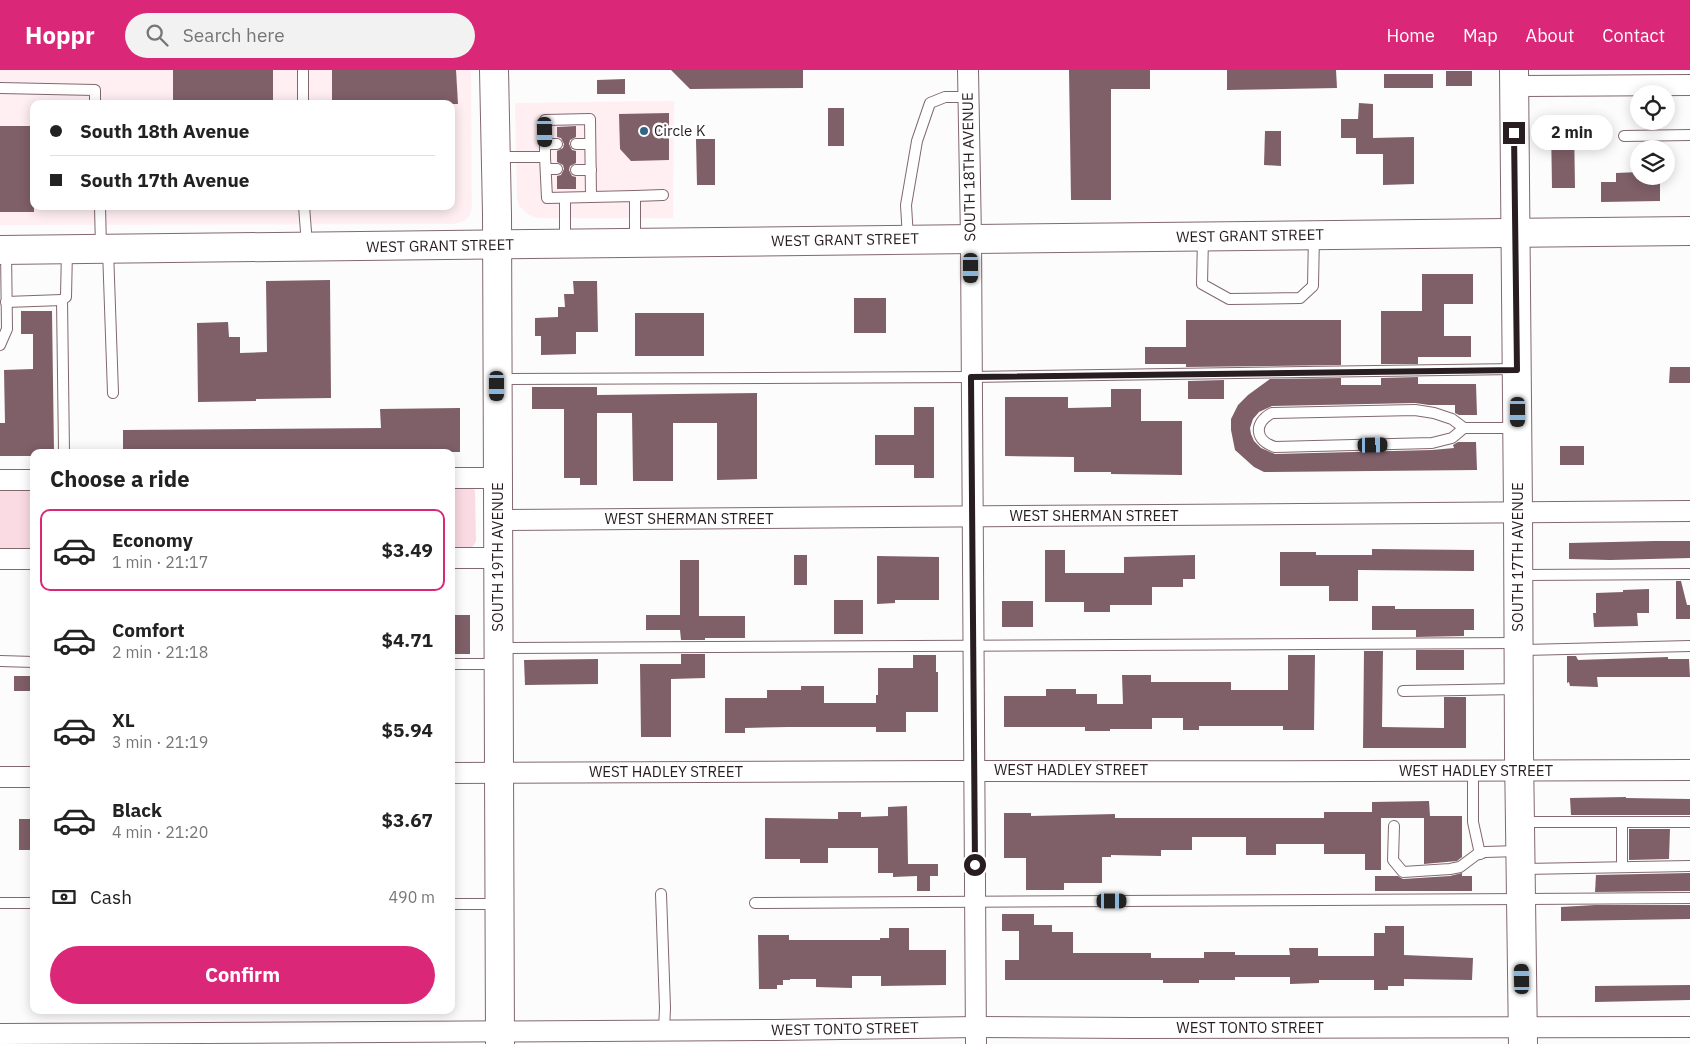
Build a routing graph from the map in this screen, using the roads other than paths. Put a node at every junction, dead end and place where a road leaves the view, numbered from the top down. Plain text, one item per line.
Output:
1 (303, 70) edge
2 (494, 70) edge
3 (968, 70) edge
4 (1514, 78) edge
5 (1690, 85) edge
6 (0, 88) edge
7 (968, 97) junction
8 (95, 100) edge
9 (303, 100) edge
10 (1624, 136) dead end
11 (1690, 136) edge
12 (545, 144) junction
13 (557, 144) dead end
14 (576, 144) dead end
15 (590, 144) junction
16 (496, 157) junction
17 (545, 157) junction
18 (546, 169) junction
19 (557, 169) dead end
20 (576, 170) dead end
21 (591, 170) junction
22 (663, 195) dead end
23 (635, 196) junction
24 (591, 197) junction
25 (565, 198) junction
26 (100, 210) edge
27 (304, 210) edge
28 (1690, 231) edge
29 (1515, 233) junction
30 (1314, 235) junction
31 (1203, 236) junction
32 (971, 239) junction
33 (908, 240) junction
34 (635, 243) junction
35 (565, 244) junction
36 (497, 245) junction
37 (307, 247) junction
38 (105, 249) junction
39 (3, 250) edge
40 (67, 250) junction
41 (62, 300) junction
42 (6, 302) junction
43 (0, 345) edge
44 (1517, 370) junction
45 (971, 377) junction
46 (497, 379) junction
47 (112, 393) dead end
48 (1464, 428) junction
49 (1518, 428) junction
50 (64, 449) edge
51 (455, 478) edge
52 (497, 478) junction
53 (0, 480) edge
54 (30, 480) edge
55 (1690, 511) edge
56 (1518, 512) junction
57 (972, 517) junction
58 (497, 520) junction
59 (455, 558) edge
60 (497, 558) junction
61 (0, 559) edge
62 (30, 559) edge
63 (1690, 574) edge
64 (1518, 575) junction
65 (973, 645) junction
66 (1518, 646) junction
67 (1690, 646) edge
68 (498, 656) junction
69 (0, 662) edge
70 (30, 662) edge
71 (455, 663) edge
72 (1519, 689) junction
73 (1403, 691) dead end
74 (974, 770) junction
75 (1690, 770) edge
76 (1473, 772) junction
77 (1519, 772) junction
78 (455, 773) edge
79 (498, 773) junction
80 (0, 777) edge
81 (30, 777) edge
82 (1520, 822) junction
83 (1622, 822) junction
84 (1690, 822) edge
85 (1394, 826) dead end
86 (1480, 854) junction
87 (1520, 860) junction
88 (1690, 866) edge
89 (1622, 867) junction
90 (661, 894) dead end
91 (1520, 898) junction
92 (1690, 898) edge
93 (975, 902) junction
94 (0, 903) edge
95 (30, 903) edge
96 (755, 903) dead end
97 (455, 904) edge
98 (498, 904) junction
99 (1690, 1027) edge
100 (664, 1030) junction
101 (0, 1034) edge
102 (976, 1036) edge
103 (500, 1037) edge
104 (1522, 1038) edge

1 - 9 lane
2 - 16 main road, SOUTH 19TH AVENUE
3 - 7 street, SOUTH 18TH AVENUE
4 - 5 street
4 - 29 main road, SOUTH 17TH AVENUE
6 - 8 lane
7 - 32 street, SOUTH 18TH AVENUE
7 - 33 lane
10 - 11 lane
12 - 13 lane
12 - 15 lane
12 - 17 lane
14 - 15 lane
15 - 21 lane
16 - 17 lane
16 - 36 main road, SOUTH 19TH AVENUE
17 - 18 lane
18 - 19 lane
18 - 25 lane
20 - 21 lane
21 - 24 lane
22 - 23 lane
23 - 24 lane
23 - 34 lane
24 - 25 lane
25 - 35 lane
26 - 38 lane
27 - 37 lane
28 - 29 main road, WEST GRANT STREET
29 - 30 main road, WEST GRANT STREET
29 - 44 main road, SOUTH 17TH AVENUE
30 - 31 main road, WEST GRANT STREET
30 - 31 lane
31 - 32 main road, WEST GRANT STREET
32 - 33 main road, WEST GRANT STREET
32 - 45 street, SOUTH 18TH AVENUE
33 - 34 main road, WEST GRANT STREET
34 - 35 main road, WEST GRANT STREET
35 - 36 main road, WEST GRANT STREET
36 - 37 main road, WEST GRANT STREET
36 - 46 main road, SOUTH 19TH AVENUE
37 - 38 main road, WEST GRANT STREET
38 - 40 main road, WEST GRANT STREET
38 - 47 lane
39 - 40 main road, WEST GRANT STREET
39 - 42 lane
40 - 41 lane
41 - 42 lane
41 - 50 lane
42 - 43 lane
44 - 45 lane
44 - 49 main road, SOUTH 17TH AVENUE
45 - 46 lane
45 - 57 street, SOUTH 18TH AVENUE
46 - 52 main road, SOUTH 19TH AVENUE
48 - 48 lane
48 - 49 lane
49 - 56 main road, SOUTH 17TH AVENUE
51 - 52 street
52 - 58 main road, SOUTH 19TH AVENUE
53 - 54 street
55 - 56 street, WEST SHERMAN STREET
56 - 57 street, WEST SHERMAN STREET
56 - 64 main road, SOUTH 17TH AVENUE
57 - 58 street, WEST SHERMAN STREET
57 - 65 street, SOUTH 18TH AVENUE
58 - 60 main road, SOUTH 19TH AVENUE
59 - 60 street
60 - 68 main road, SOUTH 19TH AVENUE
61 - 62 street
63 - 64 lane
64 - 66 main road, SOUTH 17TH AVENUE
65 - 66 lane
65 - 68 lane
65 - 74 street, SOUTH 18TH AVENUE
66 - 67 lane
66 - 72 main road, SOUTH 17TH AVENUE
68 - 71 lane
68 - 79 main road, SOUTH 19TH AVENUE
69 - 70 lane
72 - 73 lane
72 - 77 main road, SOUTH 17TH AVENUE
74 - 76 street, WEST HADLEY STREET
74 - 79 street, WEST HADLEY STREET
74 - 93 street, SOUTH 18TH AVENUE
75 - 77 street, WEST HADLEY STREET
76 - 77 street, WEST HADLEY STREET
76 - 86 lane
77 - 82 main road, SOUTH 17TH AVENUE
78 - 79 street, WEST HADLEY STREET
79 - 98 main road, SOUTH 19TH AVENUE
80 - 81 street
82 - 83 lane
82 - 87 main road, SOUTH 17TH AVENUE
83 - 84 lane
83 - 89 lane
85 - 86 lane
86 - 87 lane
87 - 89 lane
87 - 91 main road, SOUTH 17TH AVENUE
88 - 89 lane
90 - 100 lane
91 - 92 lane
91 - 93 lane
91 - 104 main road, SOUTH 17TH AVENUE
93 - 96 lane
93 - 102 street, SOUTH 18TH AVENUE
94 - 95 lane
97 - 98 lane
98 - 103 main road, SOUTH 19TH AVENUE
99 - 104 street, WEST TONTO STREET
100 - 102 street, WEST TONTO STREET
100 - 103 street, WEST TONTO STREET
101 - 103 street, WEST TONTO STREET
102 - 104 street, WEST TONTO STREET

